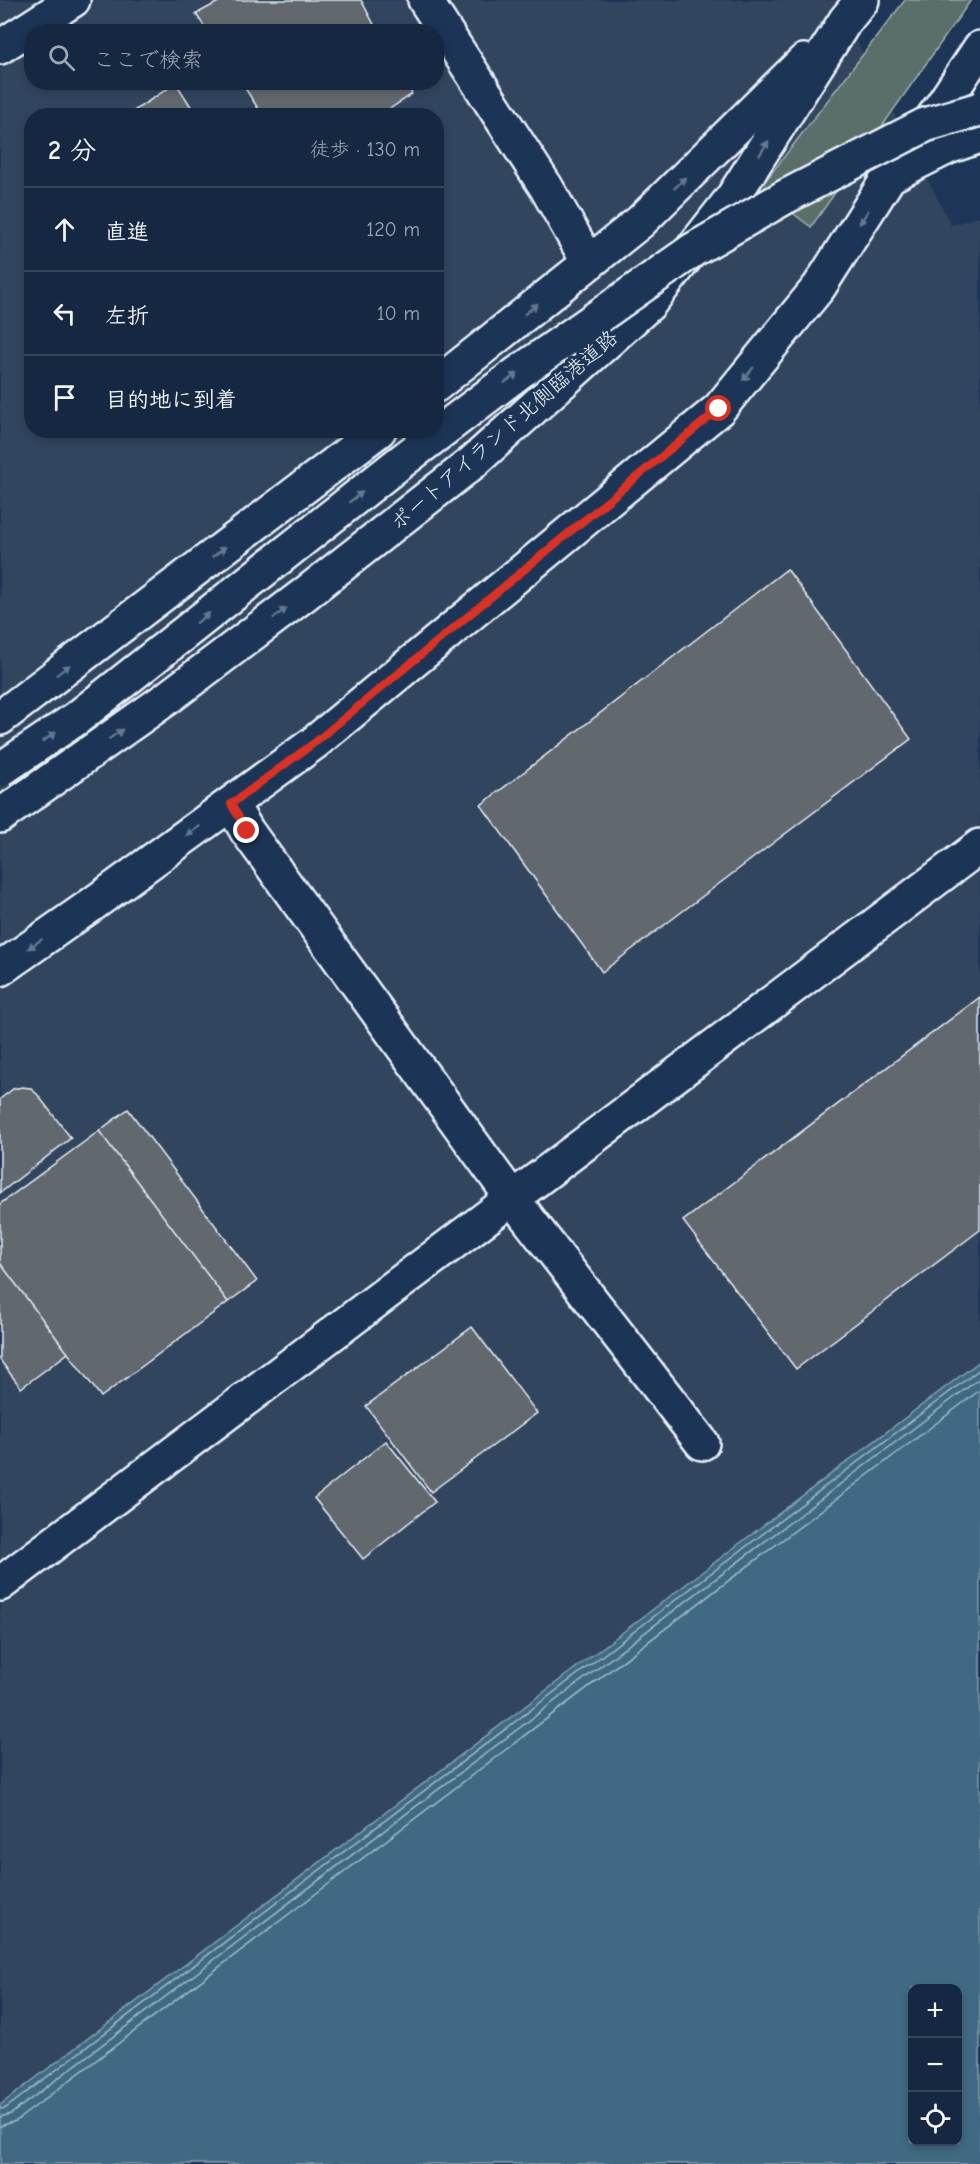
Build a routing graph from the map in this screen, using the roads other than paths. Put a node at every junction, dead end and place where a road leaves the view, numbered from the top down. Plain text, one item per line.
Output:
1 (73, 0) edge
2 (425, 0) edge
3 (854, 11) edge
4 (36, 24) edge
5 (441, 24) edge
6 (444, 29) edge
7 (24, 32) edge
8 (0, 47) edge
9 (974, 58) edge
10 (980, 109) edge
11 (980, 128) edge
12 (980, 136) edge
13 (889, 177) junction
14 (589, 263) junction
15 (444, 378) edge
16 (444, 429) edge
17 (368, 438) edge
18 (432, 438) edge
19 (0, 718) edge
20 (0, 770) edge
21 (231, 804) junction
22 (0, 816) edge
23 (980, 846) edge
24 (0, 969) edge
25 (512, 1198) junction
26 (702, 1443) dead end
27 (0, 1584) edge

1 - 4 street
2 - 5 street
14 -> 3 street
22 -> 3 street, ポートアイランド北側臨港道路
6 - 14 street
7 - 8 street
9 - 11 street
9 - 13 street
16 -> 10 street, bridge
12 - 13 street
13 -> 21 street
15 -> 14 street
19 -> 17 street
20 -> 18 street, bridge
21 -> 24 street
21 - 25 street
23 - 25 street
25 - 26 street
25 - 27 street

